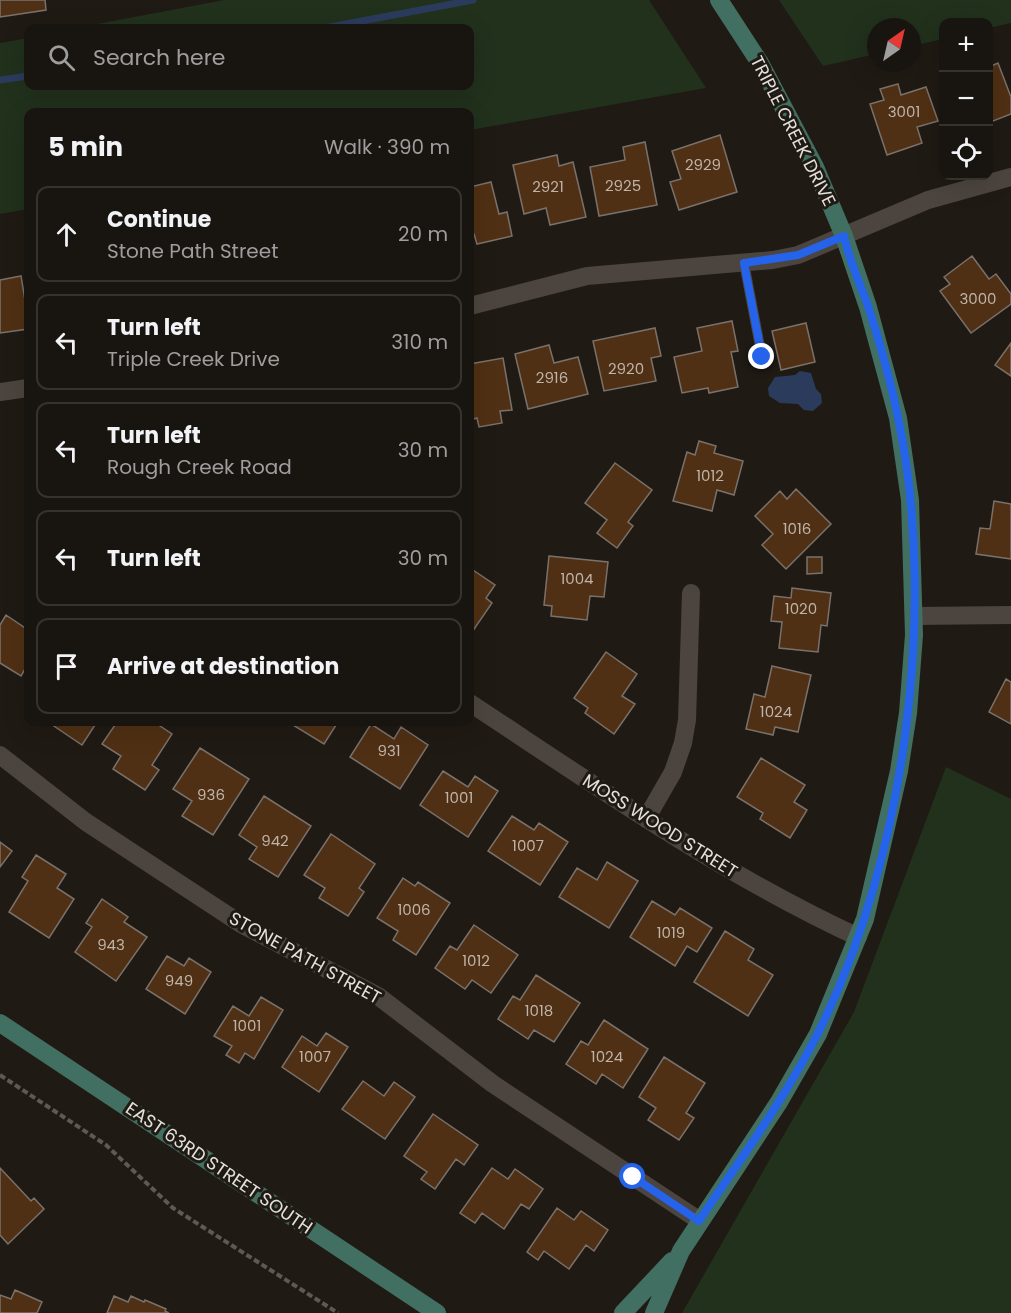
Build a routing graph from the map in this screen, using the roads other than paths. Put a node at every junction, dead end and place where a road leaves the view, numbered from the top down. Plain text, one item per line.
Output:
1 (720, 0) edge
2 (1011, 177) edge
3 (844, 236) junction
4 (744, 263) junction
5 (474, 305) edge
6 (762, 357) dead end
7 (24, 389) edge
8 (0, 392) edge
9 (691, 593) dead end
10 (1011, 615) edge
11 (914, 616) junction
12 (474, 706) edge
13 (0, 755) edge
14 (646, 819) junction
15 (858, 937) junction
16 (0, 1023) edge
17 (699, 1221) junction
18 (681, 1251) junction
19 (437, 1313) edge
20 (623, 1313) edge
21 (654, 1313) edge

1 - 3 street, TRIPLE CREEK DRIVE
2 - 3 street
3 - 4 street
3 - 11 street, TRIPLE CREEK DRIVE
4 - 5 street
4 - 6 lane
7 - 8 street
9 - 14 street
10 - 11 street
11 - 15 street, TRIPLE CREEK DRIVE
12 - 14 street, MOSS WOOD STREET
13 - 17 street, STONE PATH STREET
14 - 15 street, MOSS WOOD STREET
15 - 17 street, TRIPLE CREEK DRIVE
16 - 19 street, EAST 63RD STREET SOUTH
17 - 18 street, TRIPLE CREEK DRIVE
18 - 20 street, TRIPLE CREEK DRIVE
18 - 21 street, TRIPLE CREEK DRIVE

